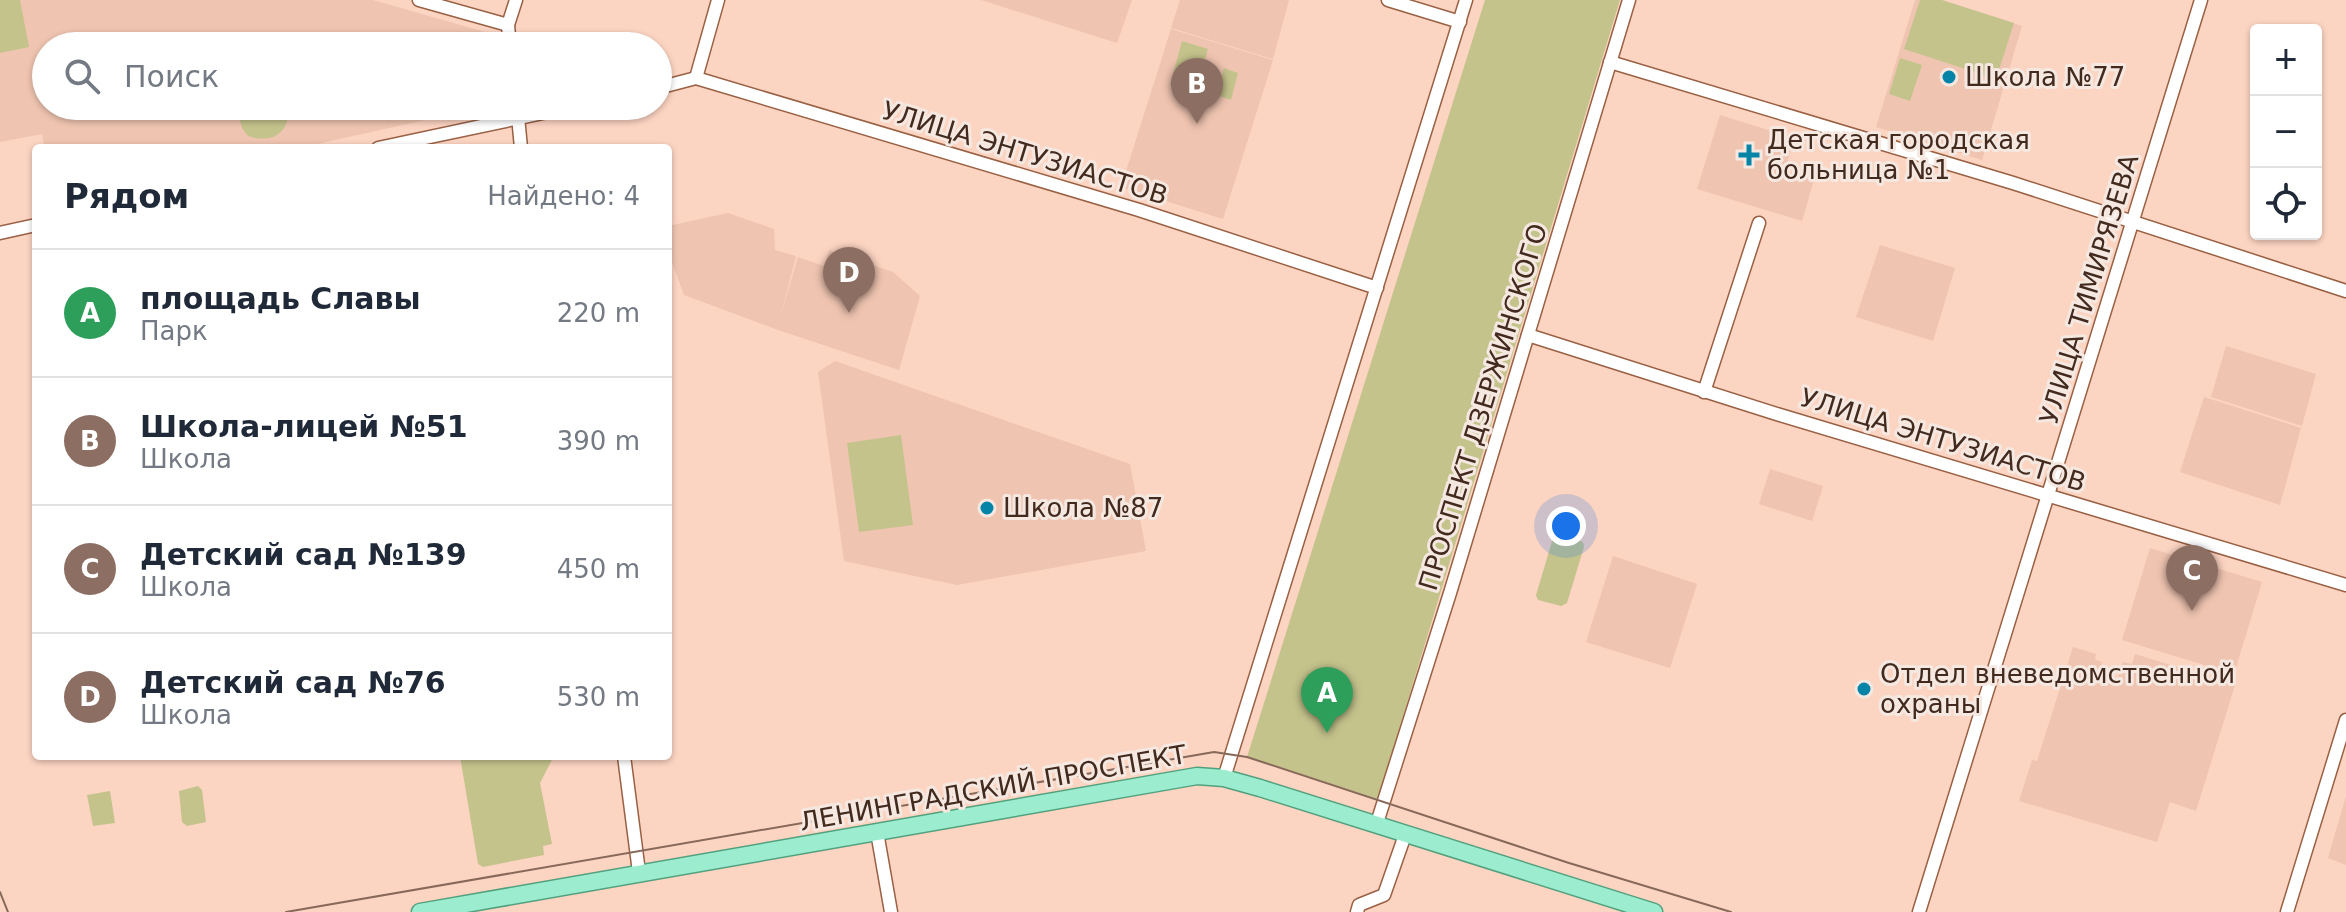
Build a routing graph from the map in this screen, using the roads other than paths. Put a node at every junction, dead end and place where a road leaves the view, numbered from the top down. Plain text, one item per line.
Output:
1 (419, 0) edge
2 (516, 0) edge
3 (718, 0) edge
4 (1388, 0) edge
5 (1466, 0) edge
6 (1629, 0) edge
7 (2201, 0) edge
8 (1460, 22) junction
9 (508, 25) junction
10 (509, 32) edge
11 (1610, 62) junction
12 (696, 78) junction
13 (672, 84) edge
14 (486, 120) edge
15 (518, 120) edge
16 (393, 144) edge
17 (521, 144) edge
18 (2132, 222) junction
19 (1759, 223) dead end
20 (32, 226) edge
21 (0, 233) edge
22 (1377, 288) junction
23 (2346, 291) edge
24 (1528, 335) junction
25 (1704, 392) junction
26 (2049, 495) junction
27 (2346, 585) edge
28 (2346, 720) edge
29 (625, 760) edge
30 (1224, 778) junction
31 (1376, 826) junction
32 (877, 832) junction
33 (1405, 835) junction
34 (639, 872) junction
35 (420, 912) edge
36 (891, 912) edge
37 (1357, 912) edge
38 (1654, 912) edge
39 (1919, 912) edge
40 (2287, 912) edge

1 - 9 street
2 - 9 street
3 - 12 street
4 - 8 street
5 - 8 street
6 - 11 street, ПРОСПЕКТ ДЗЕРЖИНСКОГО
7 - 18 street, УЛИЦА ТИМИРЯЗЕВА
8 - 22 street
9 - 10 street
11 - 18 street
11 - 24 street, ПРОСПЕКТ ДЗЕРЖИНСКОГО
12 - 13 street
12 - 22 street, УЛИЦА ЭНТУЗИАСТОВ
14 - 16 street
15 - 17 street
18 - 23 street
18 - 26 street, УЛИЦА ТИМИРЯЗЕВА
19 - 25 street
20 - 21 street
22 - 30 street
24 - 25 street, УЛИЦА ЭНТУЗИАСТОВ
24 - 31 street, ПРОСПЕКТ ДЗЕРЖИНСКОГО
25 - 26 street, УЛИЦА ЭНТУЗИАСТОВ
26 - 27 street, УЛИЦА ЭНТУЗИАСТОВ
26 - 39 street, УЛИЦА ТИМИРЯЗЕВА
28 - 40 street
29 - 34 street
30 - 31 main road, ЛЕНИНГРАДСКИЙ ПРОСПЕКТ
30 - 32 main road, ЛЕНИНГРАДСКИЙ ПРОСПЕКТ
31 - 33 main road, ЛЕНИНГРАДСКИЙ ПРОСПЕКТ
32 - 34 main road, ЛЕНИНГРАДСКИЙ ПРОСПЕКТ
32 - 36 street
33 - 37 street
33 - 38 main road, ЛЕНИНГРАДСКИЙ ПРОСПЕКТ
34 - 35 main road, ЛЕНИНГРАДСКИЙ ПРОСПЕКТ

